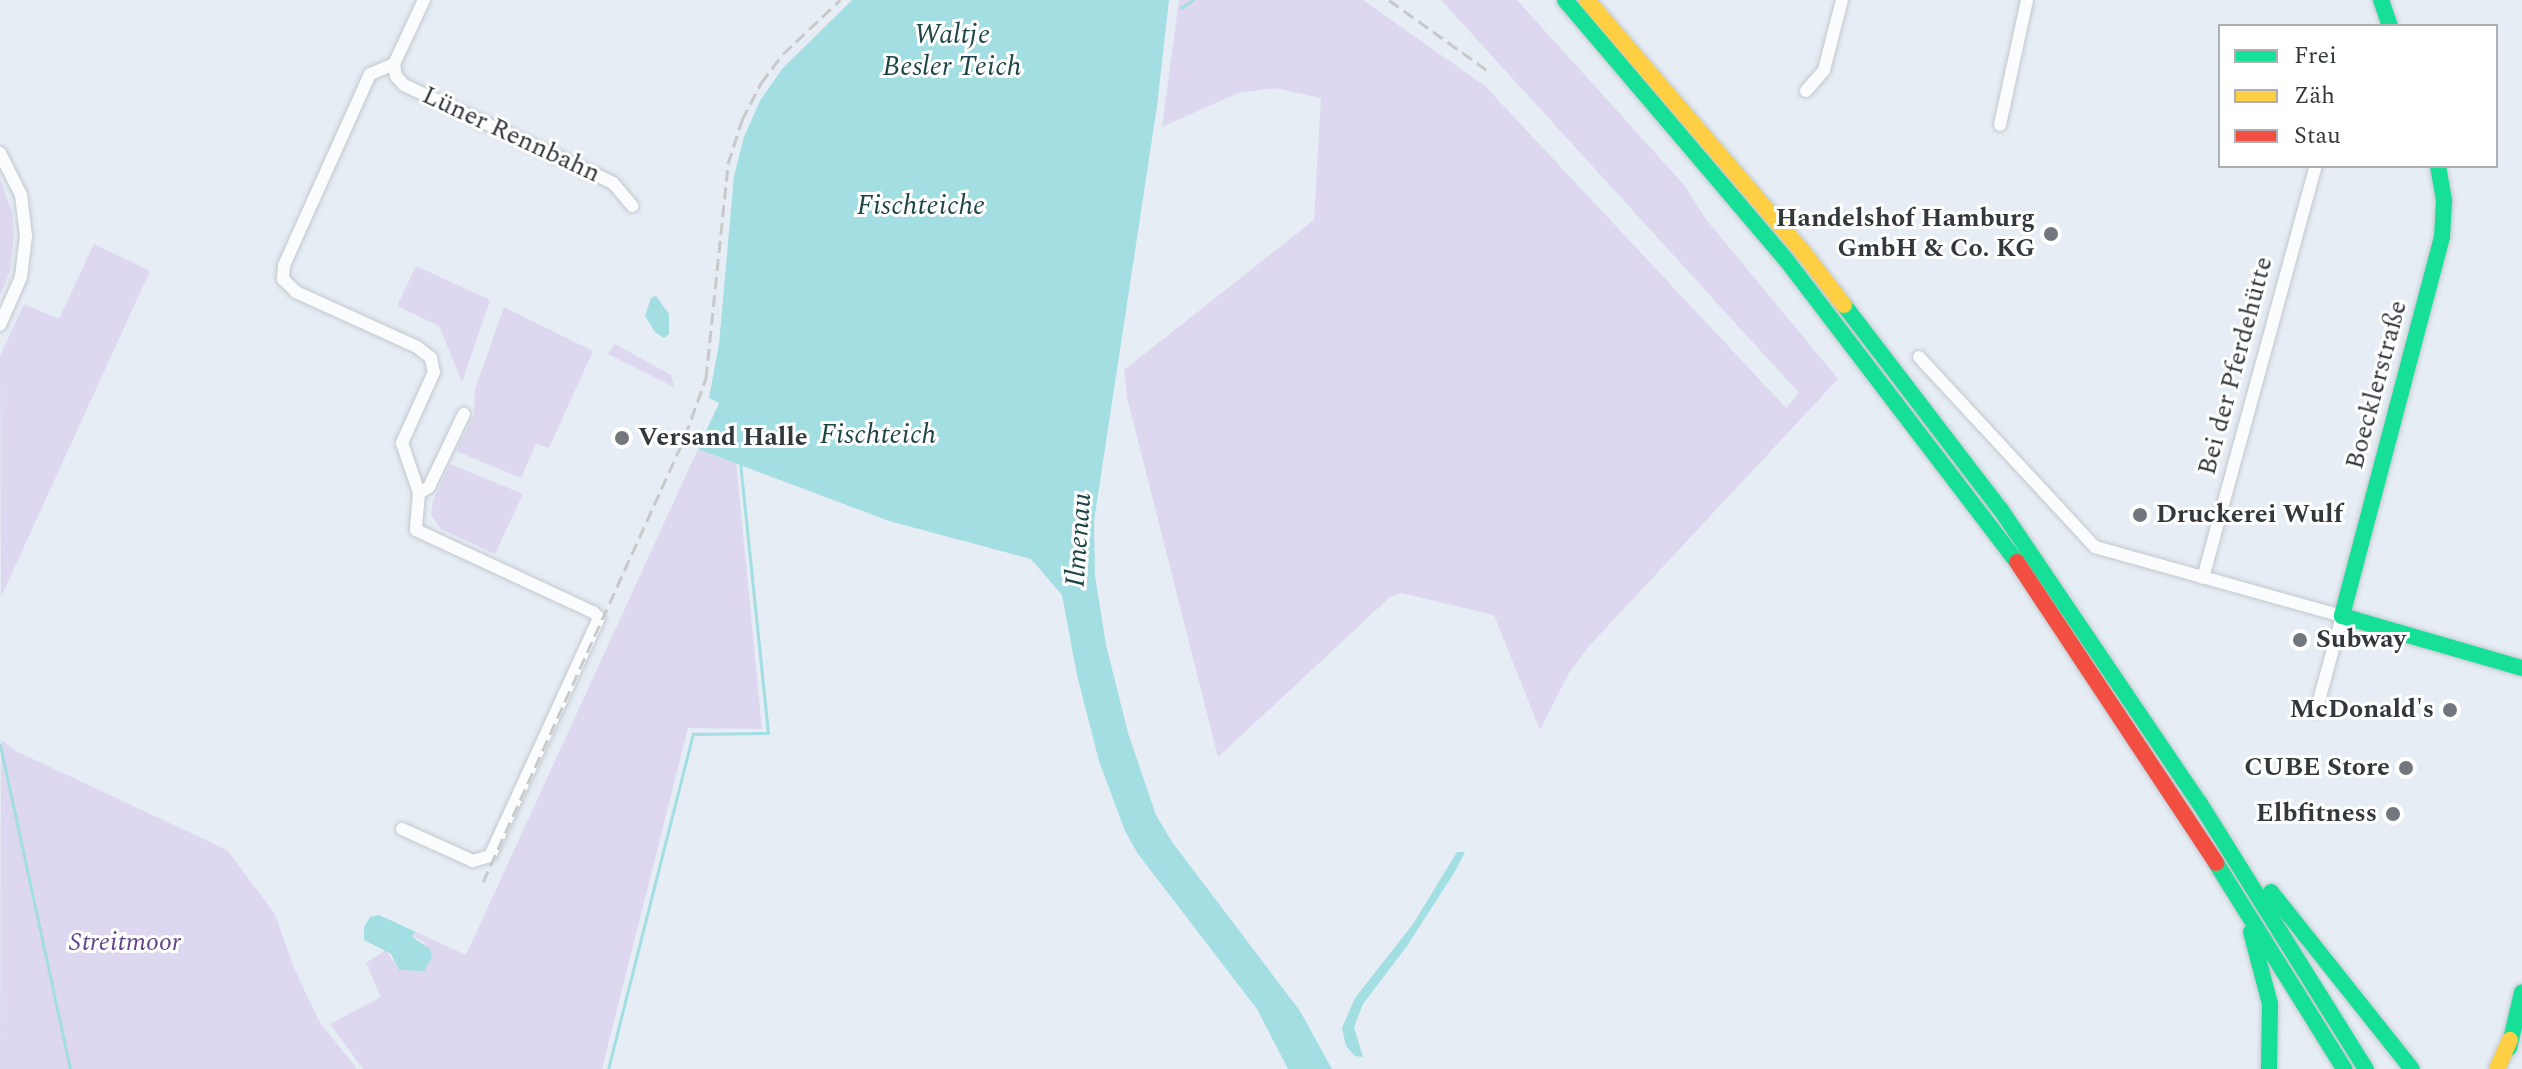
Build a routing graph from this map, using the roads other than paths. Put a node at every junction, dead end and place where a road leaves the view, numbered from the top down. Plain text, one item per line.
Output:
1 (424, 0) edge
2 (1565, 0) edge
3 (1587, 0) edge
4 (1842, 0) edge
5 (2027, 0) edge
6 (2381, 0) edge
7 (2389, 24) edge
8 (394, 64) junction
9 (1806, 91) dead end
10 (2000, 125) dead end
11 (0, 153) edge
12 (2315, 168) edge
13 (2438, 168) edge
14 (632, 206) dead end
15 (0, 325) edge
16 (1919, 357) dead end
17 (464, 414) dead end
18 (419, 493) junction
19 (2203, 578) junction
20 (2342, 616) junction
21 (2504, 660) junction
22 (2522, 660) edge
23 (2522, 668) edge
24 (2316, 712) dead end
25 (2199, 802) junction
26 (402, 829) dead end
27 (2239, 897) junction
28 (2522, 992) edge
29 (2505, 1060) edge
30 (2269, 1069) edge
31 (2344, 1069) edge
32 (2366, 1069) edge
33 (2412, 1069) edge

1 - 8 street
2 - 27 main road
3 - 25 main road
4 - 9 street
5 - 10 street
6 - 7 main road
8 - 14 street, Lüner Rennbahn
8 - 18 street
11 - 15 street
12 - 19 street, Bei der Pferdehütte
13 - 20 main road, Boecklerstraße
16 - 19 street
17 - 18 street
18 - 26 street
19 - 20 street
20 - 21 main road
20 - 24 street
21 - 22 main road
21 - 23 main road
25 - 32 main road
25 - 33 main road
27 - 30 main road
27 - 31 main road
28 - 29 main road

